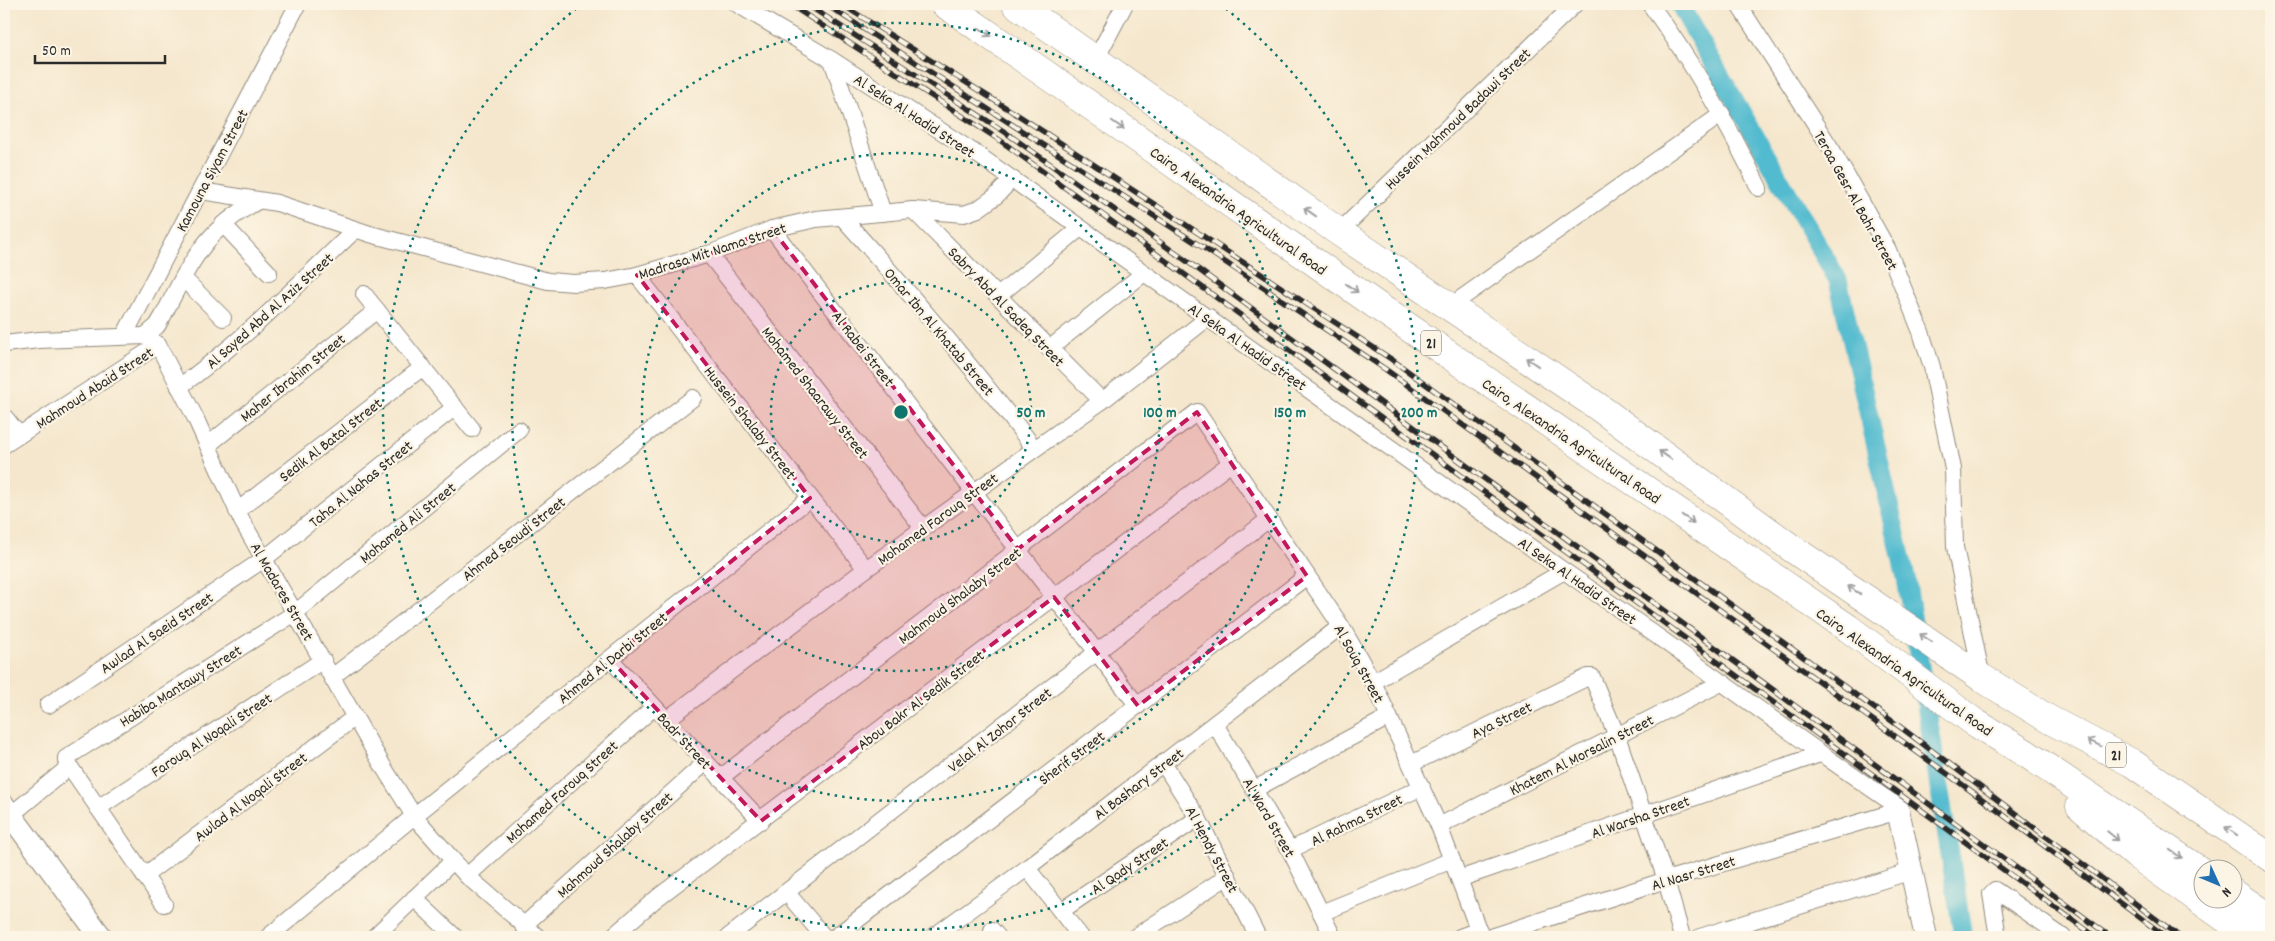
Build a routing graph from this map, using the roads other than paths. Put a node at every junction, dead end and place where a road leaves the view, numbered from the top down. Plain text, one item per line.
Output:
1 (298, 4) edge
2 (737, 4) edge
3 (945, 4) edge
4 (1016, 4) edge
5 (1125, 4) edge
6 (1575, 4) edge
7 (1650, 4) edge
8 (1738, 4) edge
9 (1096, 59) junction
10 (832, 60) junction
11 (1722, 114) junction
12 (1012, 179) junction
13 (1759, 188) dead end
14 (201, 191) junction
15 (258, 201) junction
16 (913, 210) junction
17 (883, 213) junction
18 (842, 217) junction
19 (223, 224) junction
20 (772, 229) junction
21 (1079, 229) junction
22 (355, 230) junction
23 (1339, 232) junction
24 (709, 254) junction
25 (269, 273) dead end
26 (1144, 273) junction
27 (637, 275) junction
28 (183, 278) junction
29 (364, 294) dead end
30 (998, 296) junction
31 (1449, 307) junction
32 (377, 310) junction
33 (1209, 317) junction
34 (223, 318) dead end
35 (124, 336) junction
36 (152, 341) junction
37 (4, 344) edge
38 (1049, 349) junction
39 (423, 368) junction
40 (179, 386) junction
41 (693, 398) dead end
42 (1102, 401) junction
43 (455, 407) junction
44 (1197, 412) joint
45 (4, 416) edge
46 (472, 428) dead end
47 (519, 430) dead end
48 (19, 435) junction
49 (4, 445) edge
50 (208, 445) junction
51 (1034, 448) junction
52 (1231, 463) junction
53 (974, 491) junction
54 (810, 498) junction
55 (237, 511) junction
56 (1269, 519) junction
57 (923, 528) junction
58 (1018, 549) junction
59 (264, 560) junction
60 (866, 569) junction
61 (1564, 571) junction
62 (1307, 576) junction
63 (1054, 597) junction
64 (295, 613) junction
65 (1341, 626) junction
66 (1097, 653) junction
67 (610, 659) junction
68 (323, 660) junction
69 (332, 677) junction
70 (1982, 678) junction
71 (1373, 682) junction
72 (1723, 682) junction
73 (48, 705) dead end
74 (654, 706) junction
75 (1138, 706) junction
76 (355, 717) junction
77 (1389, 717) junction
78 (666, 720) junction
79 (1215, 724) junction
80 (1617, 736) junction
81 (1820, 754) junction
82 (2027, 754) junction
83 (68, 762) junction
84 (706, 762) junction
85 (1163, 763) junction
86 (1411, 764) junction
87 (720, 778) junction
88 (1422, 787) junction
89 (1255, 789) junction
90 (98, 808) junction
91 (1898, 808) junction
92 (7, 811) edge
93 (1644, 815) junction
94 (414, 816) junction
95 (1198, 818) junction
96 (761, 821) junction
97 (1439, 826) junction
98 (1290, 850) junction
99 (2271, 858) edge
100 (453, 860) junction
101 (1452, 860) junction
102 (2192, 865) edge
103 (1027, 868) junction
104 (1912, 871) junction
105 (144, 876) junction
106 (467, 876) junction
107 (1228, 876) junction
108 (1459, 879) junction
109 (1666, 880) junction
110 (788, 893) junction
111 (414, 898) junction
112 (2242, 899) edge
113 (164, 904) dead end
114 (1061, 911) junction
115 (1321, 913) junction
116 (2271, 919) edge
117 (531, 934) edge
118 (1483, 935) edge
119 (1256, 936) edge
120 (101, 937) edge
121 (268, 937) edge
122 (374, 937) edge
123 (455, 937) edge
124 (612, 937) edge
125 (728, 937) edge
126 (824, 937) edge
127 (834, 937) edge
128 (933, 937) edge
129 (1081, 937) edge
130 (1135, 937) edge
131 (1333, 937) edge
132 (1460, 937) edge
133 (1682, 937) edge
134 (1700, 937) edge
135 (1926, 937) edge
136 (1998, 937) edge
137 (2063, 937) edge
138 (2252, 937) edge

1 - 14 street, Kamouna Siyam Street
2 - 10 street, Al Seka Al Hadid Street
3 -> 82 highway, Cairo, Alexandria Agricultural Road / 21
4 - 9 highway, 21
5 - 9 street
6 - 23 street, Hussein Mahmoud Badawi Street
7 - 11 street
8 - 70 street, Teraa Gesr Al Bahr Street
23 -> 9 highway, 21
10 - 12 street, Al Seka Al Hadid Street
10 - 17 street
11 - 13 street
11 - 31 street
12 - 16 street, Madrasa Mit Nama Street
12 - 21 street, Al Seka Al Hadid Street
14 - 15 street, Madrasa Mit Nama Street
14 - 35 street, Kamouna Siyam Street
15 - 19 street, Mahmoud Abaid Street
15 - 22 street, Madrasa Mit Nama Street
16 - 17 street, Madrasa Mit Nama Street
16 - 30 street, Sabry Abd Al Sadeq Street
17 - 18 street, Madrasa Mit Nama Street
18 - 20 street, Madrasa Mit Nama Street
18 - 51 street, Omar Ibn Al Khatab Street
19 - 25 street
19 - 28 street, Mahmoud Abaid Street
20 - 24 street, Madrasa Mit Nama Street
20 - 53 street, Al Rabei Street
21 - 26 street, Al Seka Al Hadid Street
21 - 30 street
22 - 27 street, Madrasa Mit Nama Street
22 - 40 street, Al Sayed Abd Al Aziz Street
23 - 31 highway, 21
24 - 27 street, Madrasa Mit Nama Street
24 - 57 street, Mohamed Shaarawy Street
26 - 33 street, Al Seka Al Hadid Street
26 - 38 street
27 - 54 street, Hussein Shalaby Street
28 - 34 street
28 - 36 street, Mahmoud Abaid Street
29 - 32 street
30 - 38 street, Sabry Abd Al Sadeq Street
70 -> 31 highway, 21
32 - 39 street
32 - 50 street, Maher Ibrahim Street
33 - 42 street, Mohamed Farouq Street
33 - 61 street, Al Seka Al Hadid Street
35 - 36 street
35 - 37 street
36 - 40 street, Al Madares Street
36 - 48 street, Mahmoud Abaid Street
38 - 42 street, Sabry Abd Al Sadeq Street
39 - 43 street
39 - 55 street, Sedik Al Batal Street
40 - 50 street, Al Madares Street
41 - 69 street, Ahmed Seoudi Street
42 - 51 street, Mohamed Farouq Street
43 - 46 street
43 - 59 street, Taha Al Nahas Street
44 - 52 street, Al Souq Street
44 - 58 street, Mahmoud Shalaby Street
45 - 48 street
47 - 64 street, Mohamed Ali Street
48 - 49 street, Mahmoud Abaid Street
50 - 55 street, Al Madares Street
51 - 53 street, Mohamed Farouq Street
52 - 56 street, Al Souq Street
52 - 63 street, Abou Bakr Al Sedik Street
53 - 57 street, Mohamed Farouq Street
53 - 58 street, Al Rabei Street
54 - 60 street, Hussein Shalaby Street
54 - 67 street, Ahmed Al Darbi Street
55 - 59 street, Al Madares Street
56 - 62 street, Al Souq Street
56 - 66 street, Velal Al Zohor Street
57 - 60 street, Mohamed Farouq Street
58 - 63 street, Al Rabei Street
58 - 87 street, Mahmoud Shalaby Street
59 - 64 street, Al Madares Street
59 - 73 street, Awlad Al Saeid Street
60 - 78 street, Mohamed Farouq Street
61 - 71 street
61 - 72 street, Al Seka Al Hadid Street
62 - 65 street, Al Souq Street
62 - 75 street, Sherif Street
63 - 66 street, Al Rabei Street
63 - 96 street, Abou Bakr Al Sedik Street
64 - 68 street, Al Madares Street
64 - 83 street, Habiba Mantawy Street
65 - 71 street, Al Souq Street
65 - 79 street, Al Bashary Street
66 - 75 street, Al Rabei Street
66 - 110 street, Velal Al Zohor Street
67 - 74 street, Badr Street
67 - 94 street, Ahmed Al Darbi Street
68 - 69 street, Al Madares Street
68 - 90 street, Farouq Al Noqali Street
69 - 76 street, Al Madares Street
99 -> 70 highway, 21
71 - 77 street, Al Souq Street
72 - 80 street, Khatem Al Morsalin Street
72 - 81 street, Al Seka Al Hadid Street
74 - 78 street, Badr Street
74 - 106 street, Mohamed Farouq Street
75 - 127 street, Sherif Street
76 - 94 street, Al Madares Street
76 - 105 street, Awlad Al Noqali Street
77 - 86 street, Al Souq Street
77 - 89 street
78 - 84 street, Badr Street
79 - 85 street, Al Bashary Street
79 - 89 street, Al Ward Street
80 - 86 street, Aya Street
80 - 93 street
80 - 97 street, Khatem Al Morsalin Street
81 - 91 street, Al Seka Al Hadid Street
81 - 93 street, Al Warsha Street
82 -> 102 highway, Cairo, Alexandria Agricultural Road / 21
82 -> 138 highway
83 - 90 street
83 - 92 street, Habiba Mantawy Street
84 - 87 street, Badr Street
84 - 117 street, Mahmoud Shalaby Street
85 - 95 street, Al Hendy Street
85 - 103 street, Al Bashary Street
86 - 88 street, Al Souq Street
87 - 96 street, Badr Street
88 - 97 street, Al Souq Street
88 - 98 street, Al Rahma Street
89 - 98 street, Al Ward Street
90 - 105 street
91 - 104 street
91 - 109 street, Al Nasr Street
92 - 120 street
93 - 108 street, Al Warsha Street
93 - 109 street
94 - 100 street, Al Madares Street
94 - 121 street, Ahmed Al Darbi Street
95 - 107 street, Al Hendy Street
95 - 114 street, Al Qady Street
96 - 124 street, Abou Bakr Al Sedik Street
97 - 101 street, Al Souq Street
98 - 115 street, Al Ward Street
100 - 106 street, Al Madares Street
100 - 111 street
101 - 108 street, Al Souq Street
101 - 115 street
103 - 114 street
103 - 128 street, Al Bashary Street
104 - 134 street
104 - 135 street
105 - 113 street
106 - 117 street, Al Madares Street
107 - 119 street, Al Hendy Street
107 - 130 street
108 - 118 street, Al Souq Street
109 - 118 street, Al Nasr Street
109 - 133 street
110 - 125 street, Velal Al Zohor Street
110 - 126 street
111 - 122 street
111 - 123 street
112 - 116 highway
114 - 129 street
115 - 131 street, Al Ward Street
118 - 132 street, Al Nasr Street
136 - 137 street

